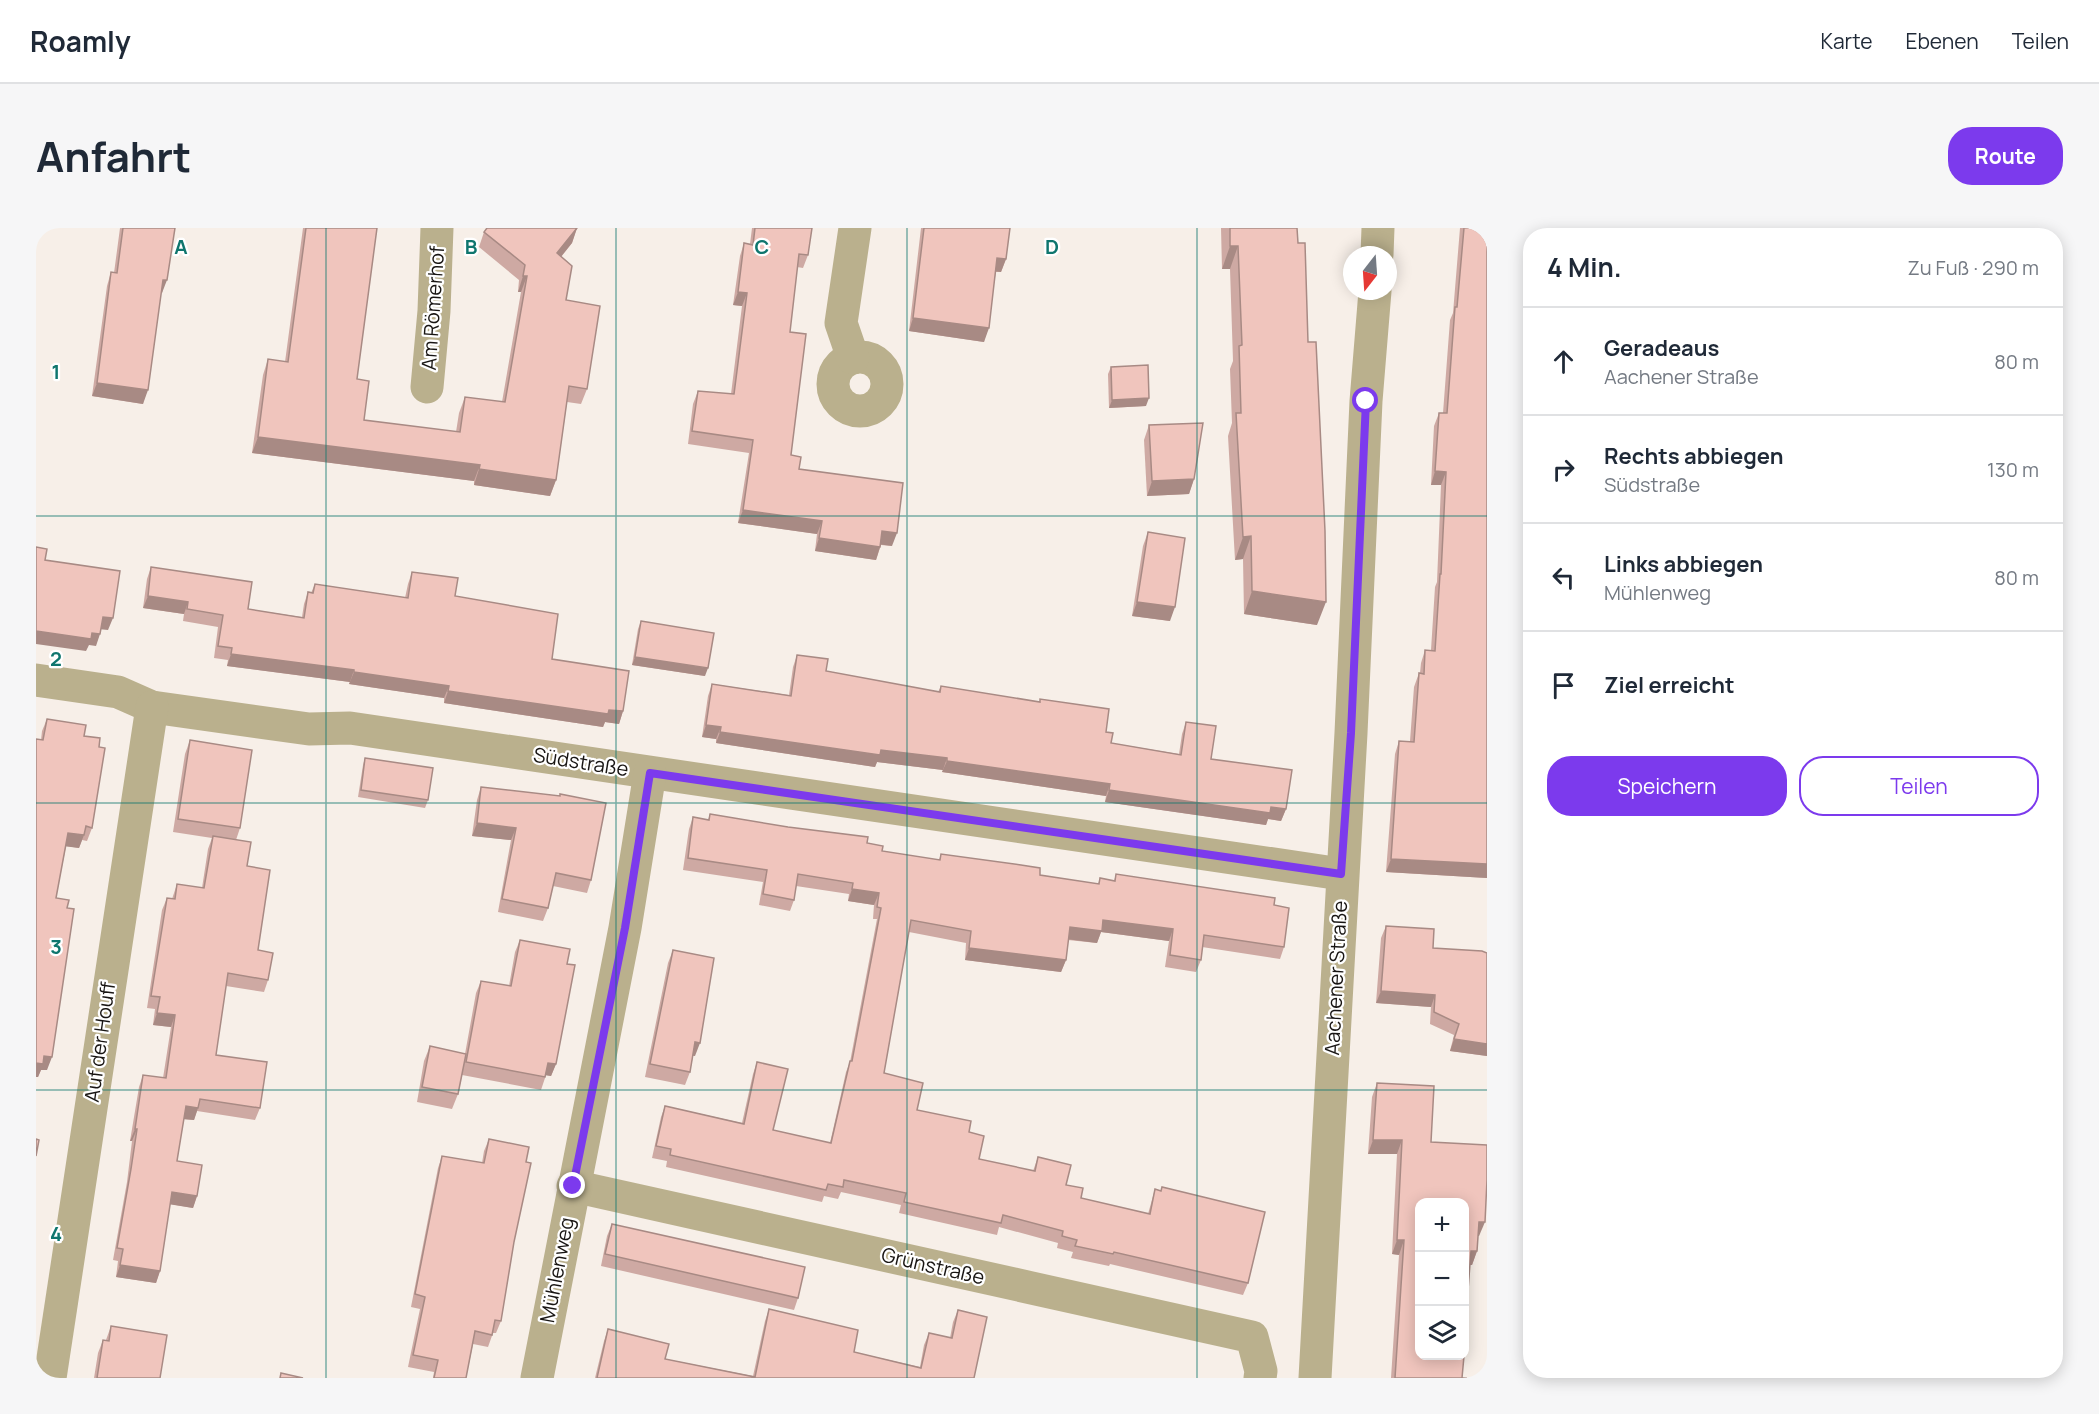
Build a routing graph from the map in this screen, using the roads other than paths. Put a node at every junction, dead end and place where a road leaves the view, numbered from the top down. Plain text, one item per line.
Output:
1 (437, 228) edge
2 (855, 228) edge
3 (1378, 228) edge
4 (1377, 246) edge
5 (1374, 300) edge
6 (853, 358) dead end
7 (427, 387) dead end
8 (36, 680) edge
9 (152, 707) junction
10 (650, 773) junction
11 (1341, 874) junction
12 (573, 1186) junction
13 (50, 1378) edge
14 (537, 1378) edge
15 (1260, 1378) edge
16 (1315, 1378) edge

1 - 7 street, Am Römerhof
2 - 6 street
3 - 4 street
5 - 11 street, Aachener Straße
8 - 9 street, Südstraße
9 - 10 street, Südstraße
9 - 13 street, Auf der Houff
10 - 11 street, Südstraße
10 - 12 street, Mühlenweg
11 - 16 street, Aachener Straße
12 - 14 street, Mühlenweg
12 - 15 street, Grünstraße

